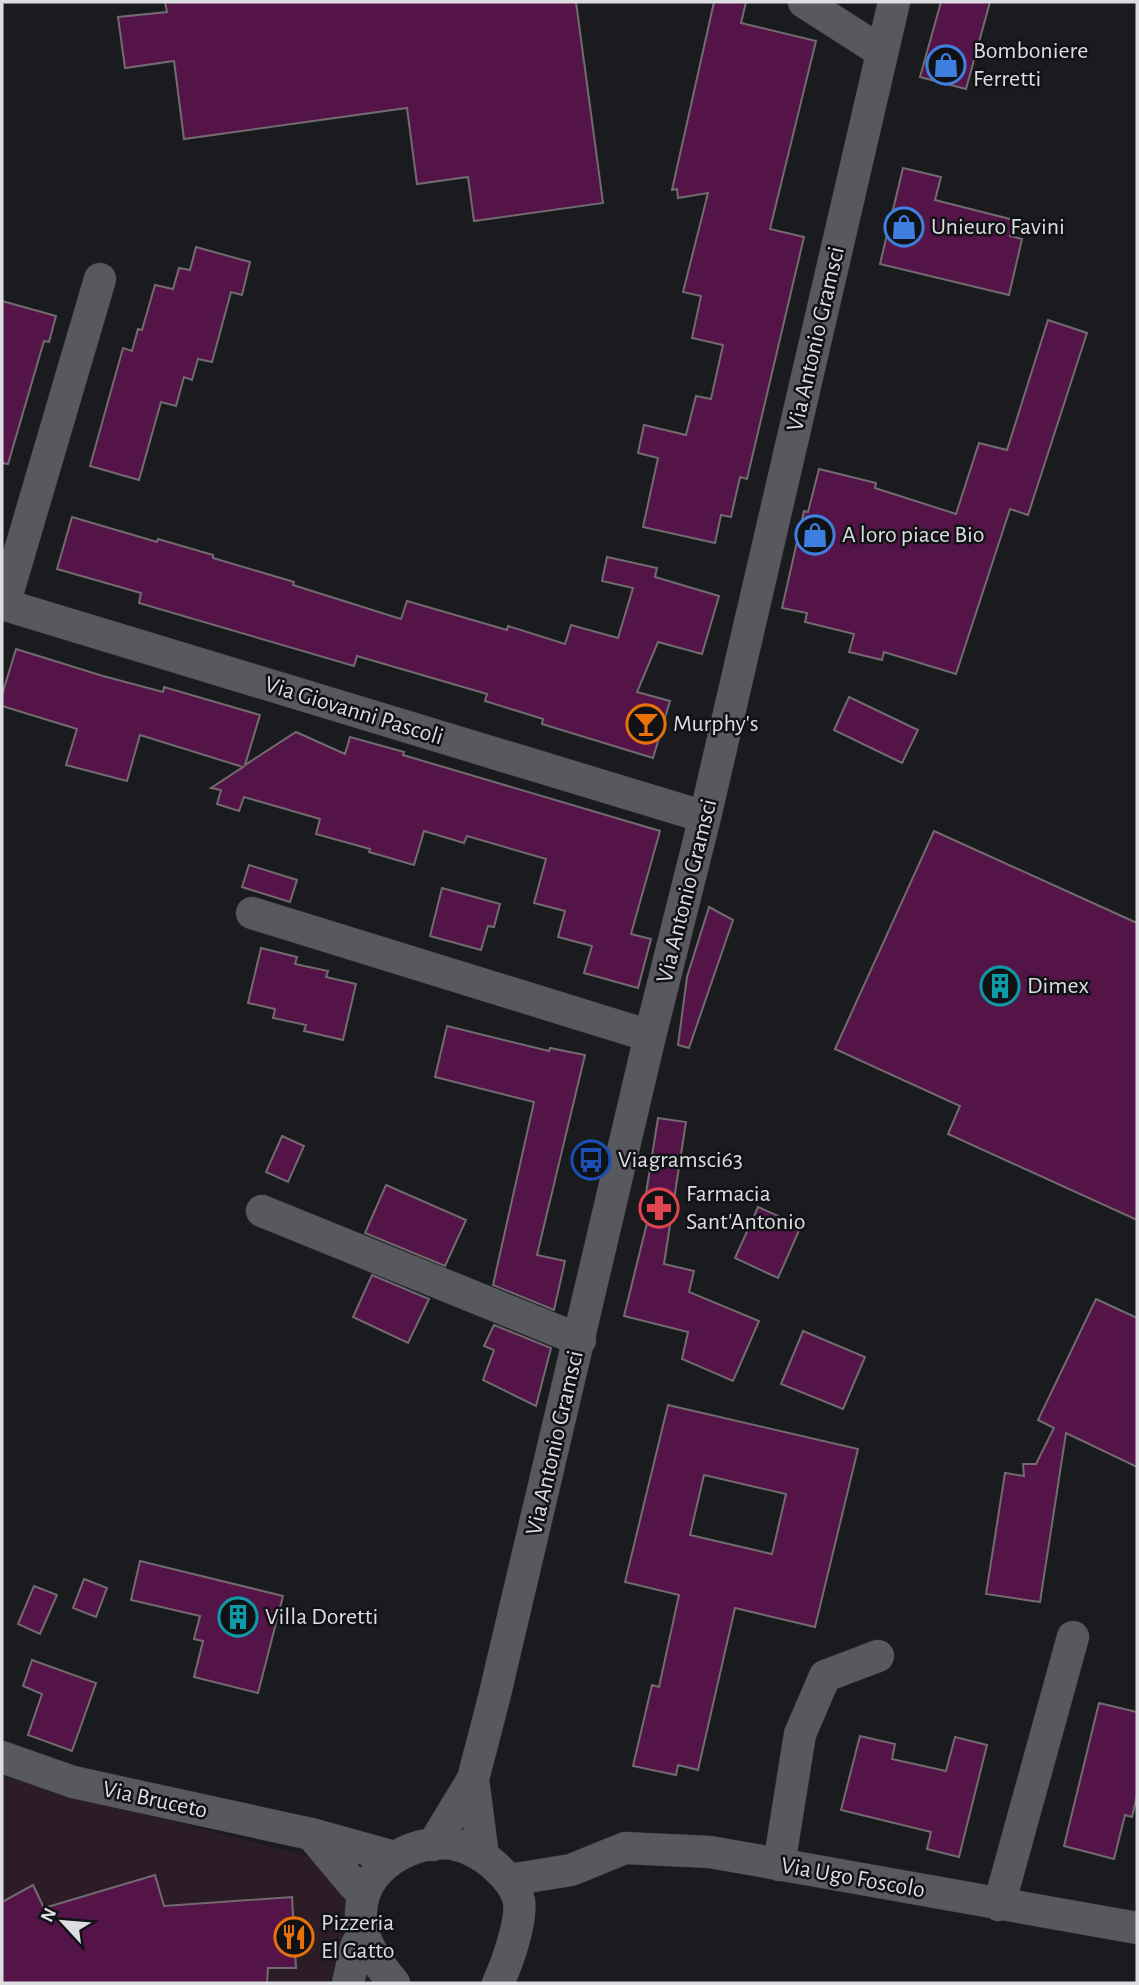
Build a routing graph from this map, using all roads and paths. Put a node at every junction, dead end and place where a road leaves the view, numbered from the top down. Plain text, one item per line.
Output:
1 (804, 2) edge
2 (894, 2) edge
3 (883, 52) junction
4 (100, 279) dead end
5 (3, 604) edge
6 (705, 817) junction
7 (252, 913) dead end
8 (650, 1037) junction
9 (262, 1211) dead end
10 (580, 1340) junction
11 (1073, 1637) dead end
12 (878, 1656) dead end
13 (2, 1757) edge
14 (472, 1779) junction
15 (311, 1834) junction
16 (433, 1844) junction
17 (482, 1856) junction
18 (394, 1857) junction
19 (779, 1865) junction
20 (571, 1870) junction
21 (509, 1880) junction
22 (364, 1894) junction
23 (999, 1905) junction
24 (517, 1926) junction
25 (1137, 1928) edge
26 (363, 1933) junction
27 (348, 1983) edge
28 (394, 1983) edge
29 (498, 1983) edge

1 - 3 street
2 - 3 street, Via Antonio Gramsci
3 - 6 street, Via Antonio Gramsci
4 - 5 street
5 - 6 street, Via Giovanni Pascoli
6 - 8 street, Via Antonio Gramsci
7 - 8 street
8 - 10 street, Via Antonio Gramsci
9 - 10 street
10 - 14 street, Via Antonio Gramsci
11 - 23 street
12 - 19 street
13 - 15 street, Via Bruceto
14 - 16 street, Via Antonio Gramsci
14 - 17 street, Via Antonio Gramsci
15 - 18 street, Via Bruceto
15 - 22 street
16 - 17 street
16 - 18 street
17 - 21 street
18 - 22 street
19 - 20 street, Via Ugo Foscolo
19 - 23 street, Via Ugo Foscolo
20 - 21 street, Via Ugo Foscolo
20 - 24 street, Via Ugo Foscolo
21 - 24 street
22 - 26 street
23 - 25 street, Via Ugo Foscolo
24 - 29 street
26 - 27 street
26 - 28 street

